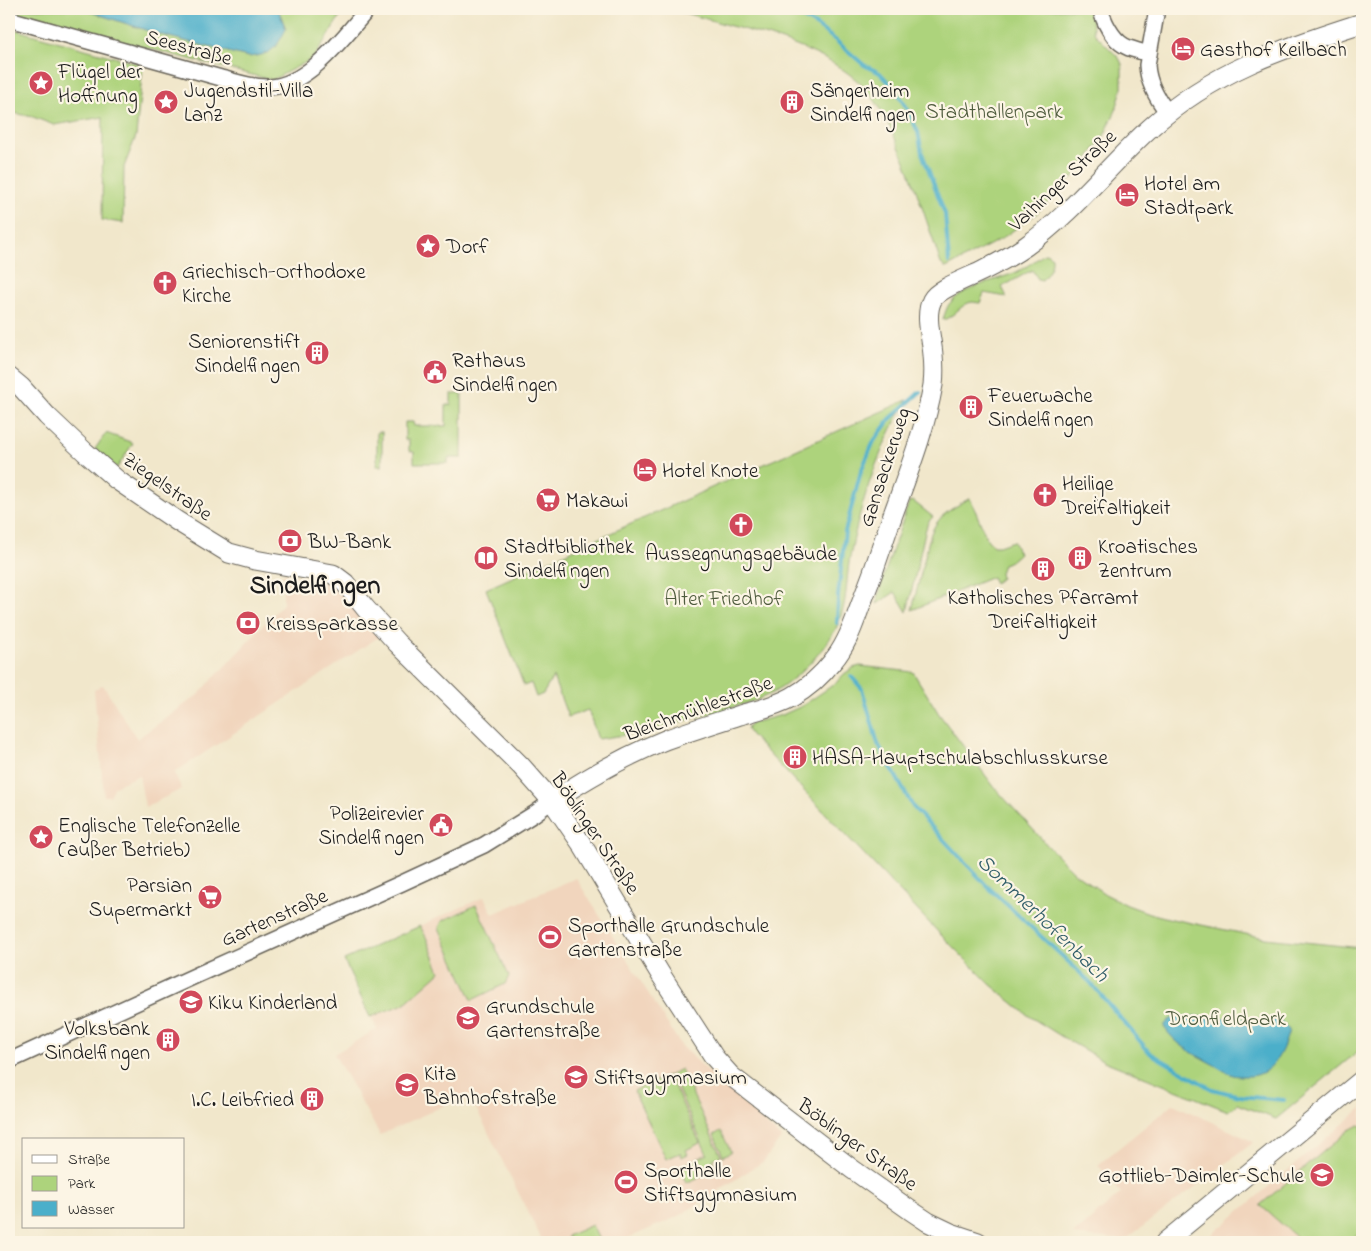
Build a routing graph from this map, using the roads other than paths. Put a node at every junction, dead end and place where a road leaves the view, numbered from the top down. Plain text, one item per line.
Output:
1 (368, 9) edge
2 (1100, 9) edge
3 (1157, 9) edge
4 (9, 19) edge
5 (1362, 23) edge
6 (1149, 54) junction
7 (1168, 113) junction
8 (931, 302) joint
9 (9, 377) edge
10 (333, 574) joint
11 (846, 641) joint
12 (552, 801) junction
13 (9, 1061) edge
14 (1362, 1080) edge
15 (1181, 1235) edge
16 (978, 1242) edge
17 (1165, 1242) edge

1 - 4 street, Seestraße
2 - 6 street
3 - 6 street
5 - 7 main road, Vaihinger Straße
6 - 7 street
7 - 8 main road, Vaihinger Straße
8 - 11 main road, Gansackerweg
9 - 10 main road, Ziegelstraße
10 - 12 main road, Böblinger Straße
11 - 12 main road, Bleichmühlestraße
12 - 13 street, Gartenstraße
12 - 16 main road, Böblinger Straße
14 - 15 main road
15 - 17 main road

